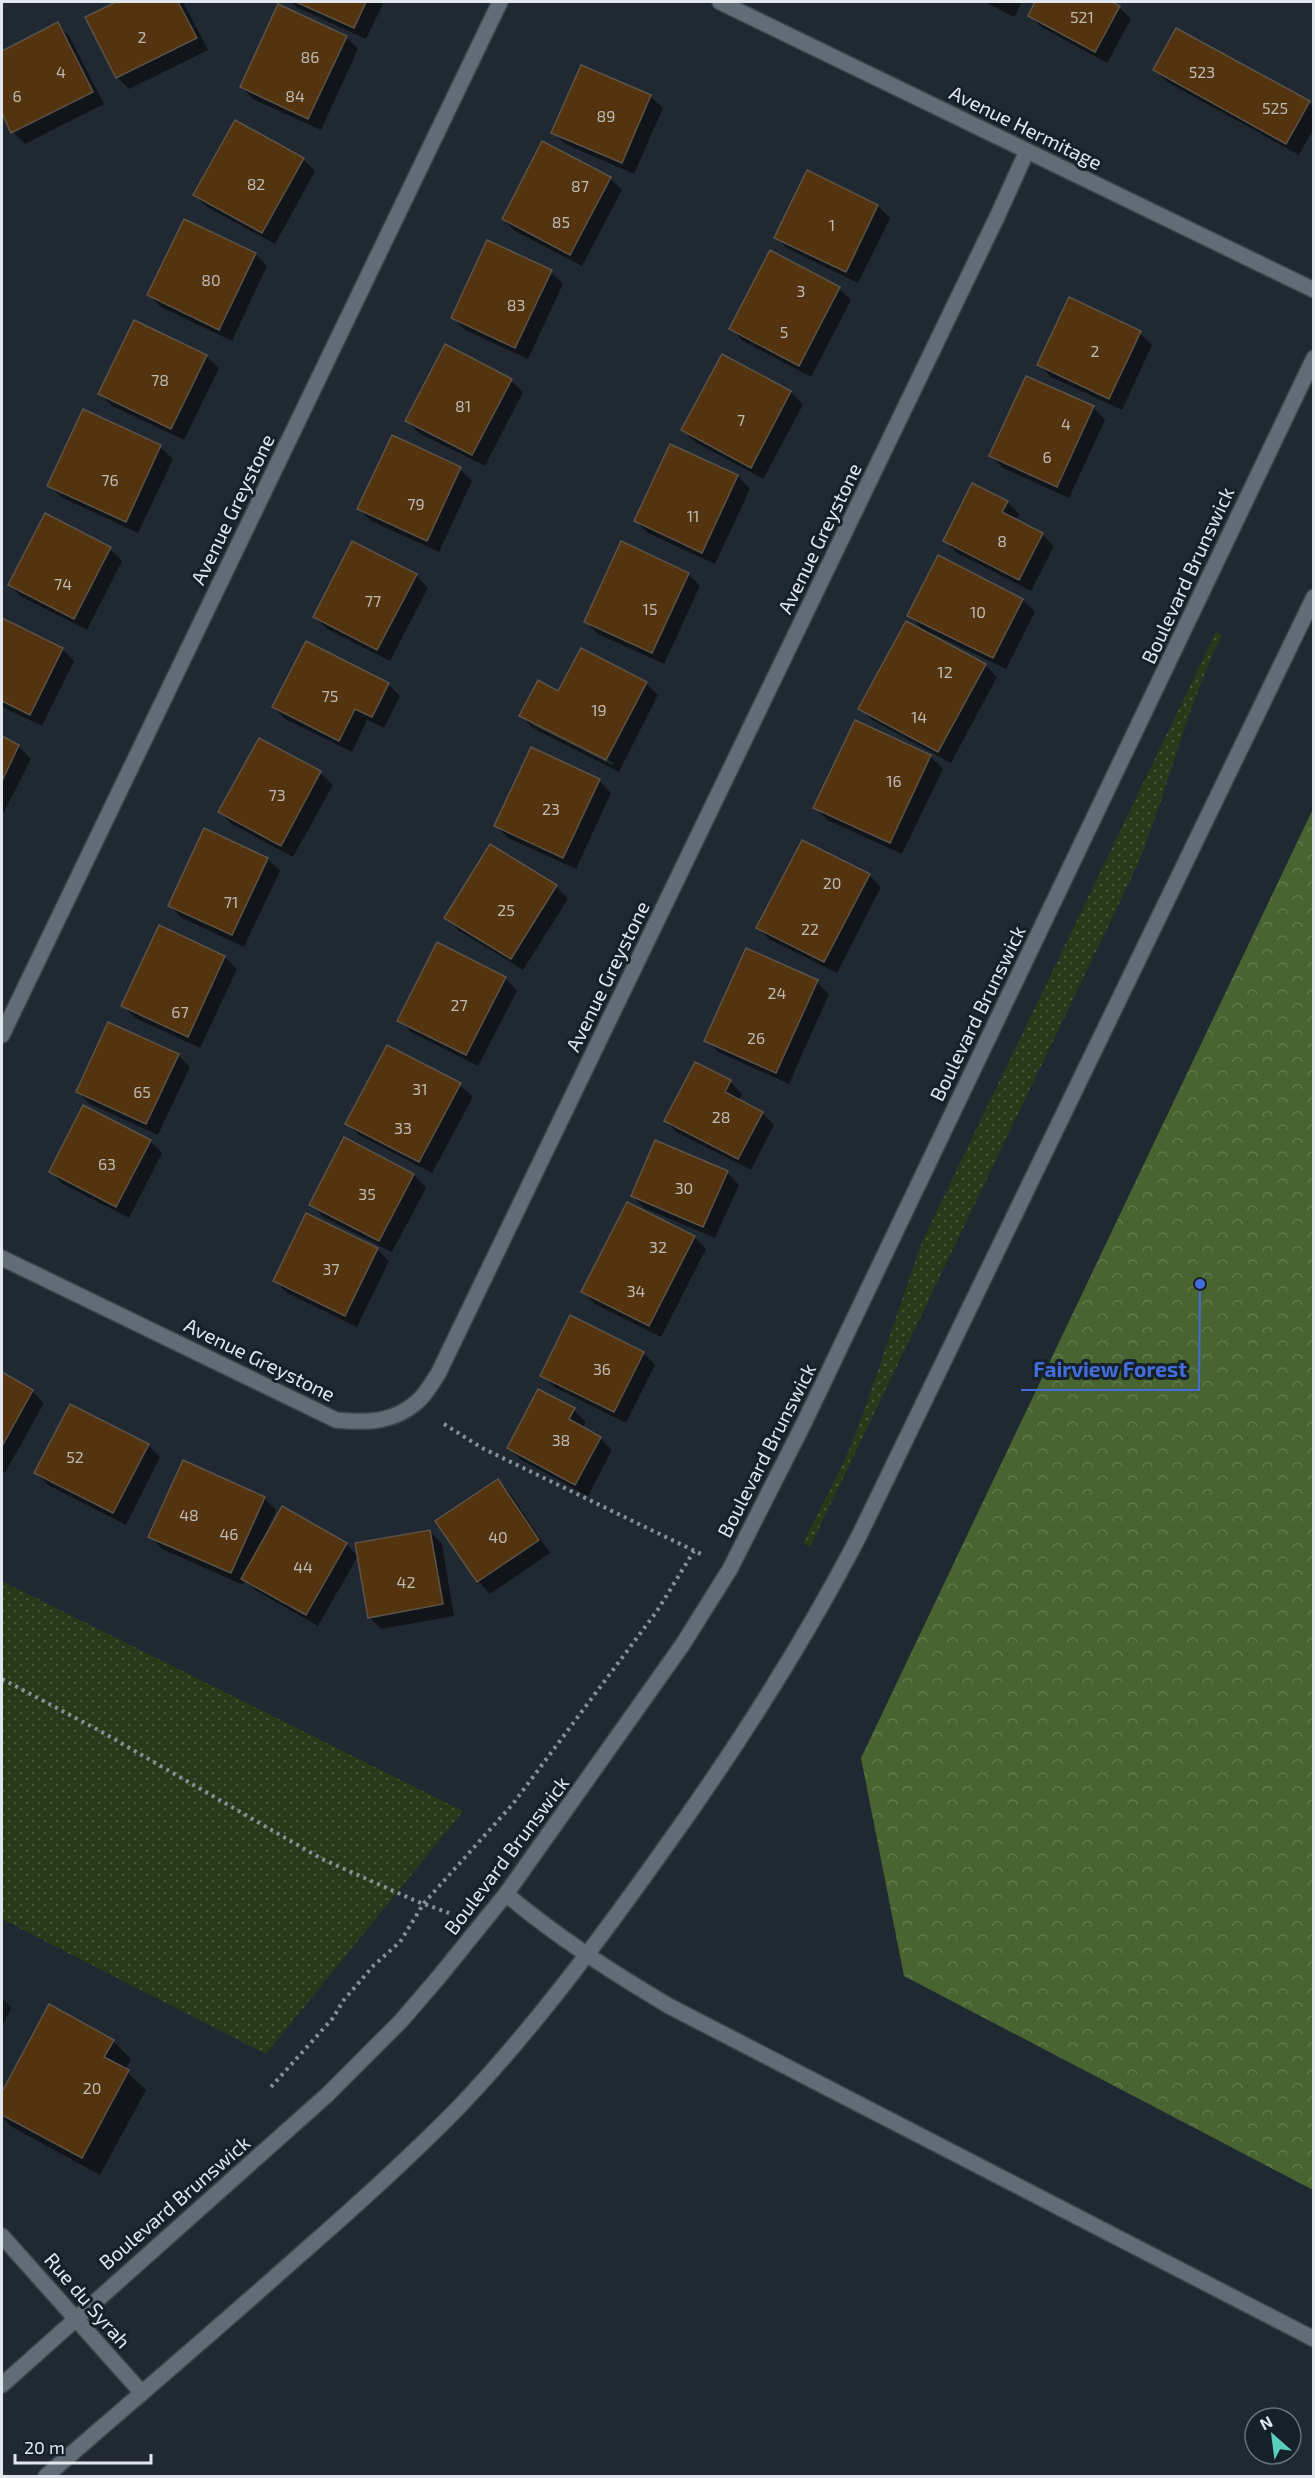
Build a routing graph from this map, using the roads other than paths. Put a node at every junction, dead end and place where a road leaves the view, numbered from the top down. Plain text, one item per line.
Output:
1 (500, 2) edge
2 (720, 2) edge
3 (1027, 151) junction
4 (1314, 290) edge
5 (1314, 358) edge
6 (1314, 597) edge
7 (2, 1035) edge
8 (2, 1258) edge
9 (506, 1894) junction
10 (587, 1954) junction
11 (2, 2236) edge
12 (75, 2318) junction
13 (1314, 2339) edge
14 (2, 2385) edge
15 (142, 2393) junction
16 (46, 2476) edge

1 - 7 street, Avenue Greystone
2 - 3 street, Avenue Hermitage
3 - 4 street, Avenue Hermitage
3 - 8 street, Avenue Greystone
5 - 9 street, Boulevard Brunswick
6 - 10 street
9 - 10 street
9 - 12 street, Boulevard Brunswick
10 - 13 street
10 - 15 street
11 - 12 street, Rue du Syrah
12 - 14 street, Boulevard Brunswick
12 - 15 street, Rue du Syrah
15 - 16 street

